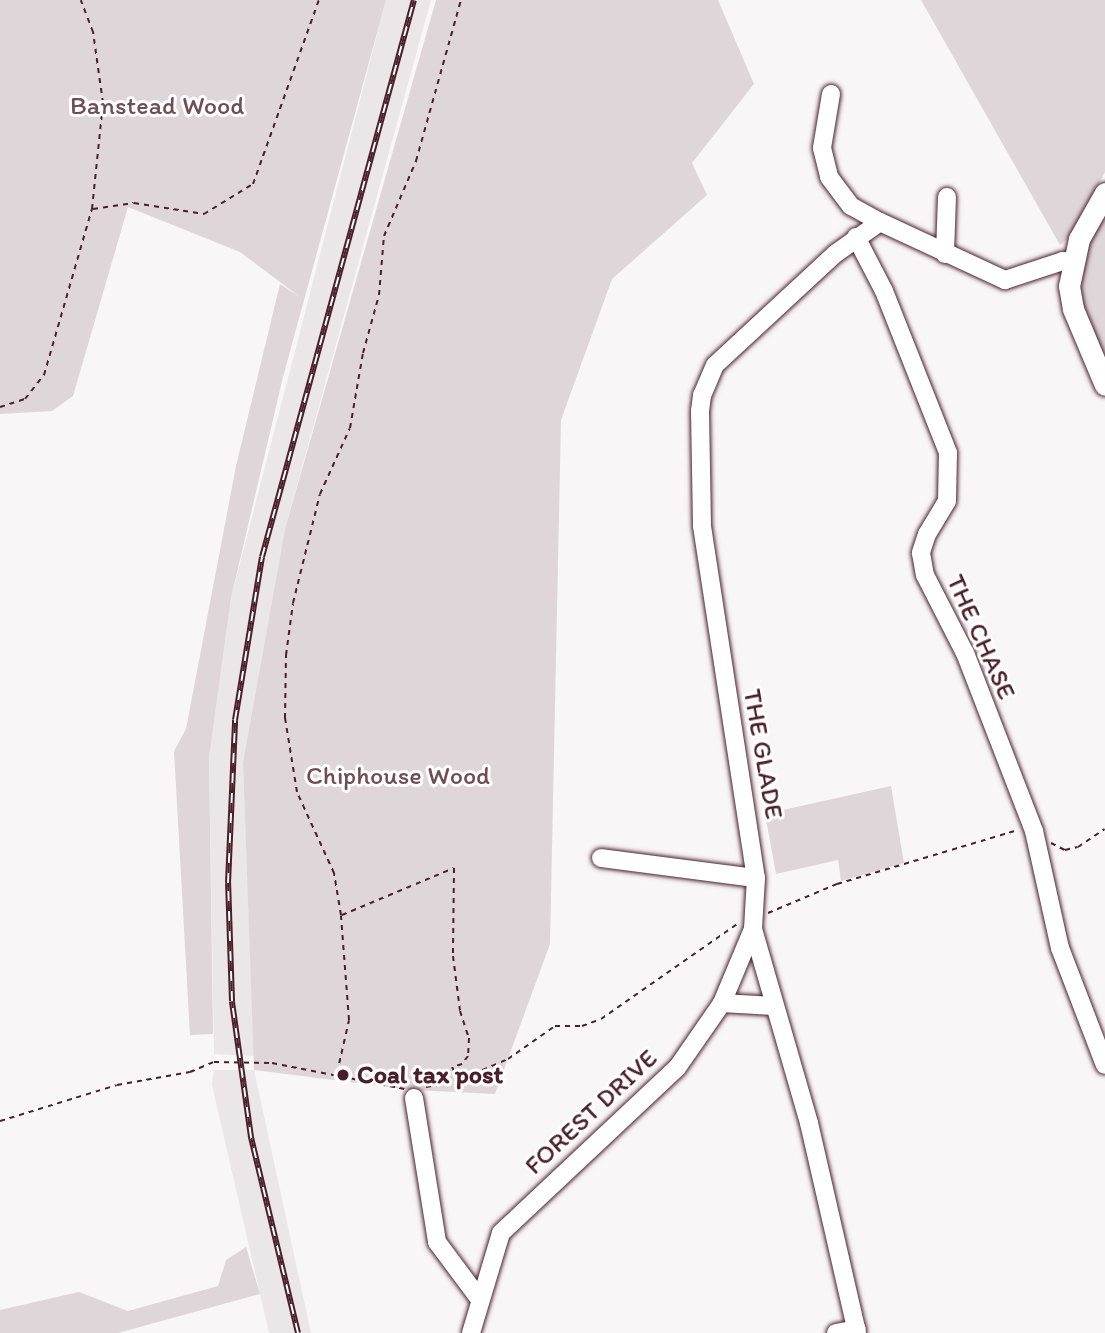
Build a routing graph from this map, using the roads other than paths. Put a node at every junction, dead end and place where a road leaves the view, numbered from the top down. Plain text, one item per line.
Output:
1 (831, 94) dead end
2 (1105, 193) edge
3 (947, 197) dead end
4 (880, 222) junction
5 (856, 237) junction
6 (945, 254) junction
7 (1072, 264) junction
8 (1105, 385) edge
9 (601, 858) dead end
10 (756, 878) junction
11 (754, 924) junction
12 (722, 1003) junction
13 (774, 1006) junction
14 (1105, 1065) edge
15 (417, 1092) road end
16 (478, 1297) junction
17 (857, 1331) edge
18 (471, 1333) edge
19 (836, 1333) edge

1 - 4 street
2 - 7 main road
3 - 6 street
4 - 5 street, THE GLADE
4 - 6 street
5 - 10 street, THE GLADE
5 - 14 street, THE CHASE
6 - 7 street
7 - 8 main road
9 - 10 street
10 - 11 street, THE GLADE
11 - 12 street, FOREST DRIVE
11 - 13 street, THE GLADE
12 - 13 street
12 - 16 street, FOREST DRIVE
13 - 17 street, THE GLADE
15 - 16 street
16 - 18 street, FOREST DRIVE
17 - 19 street

